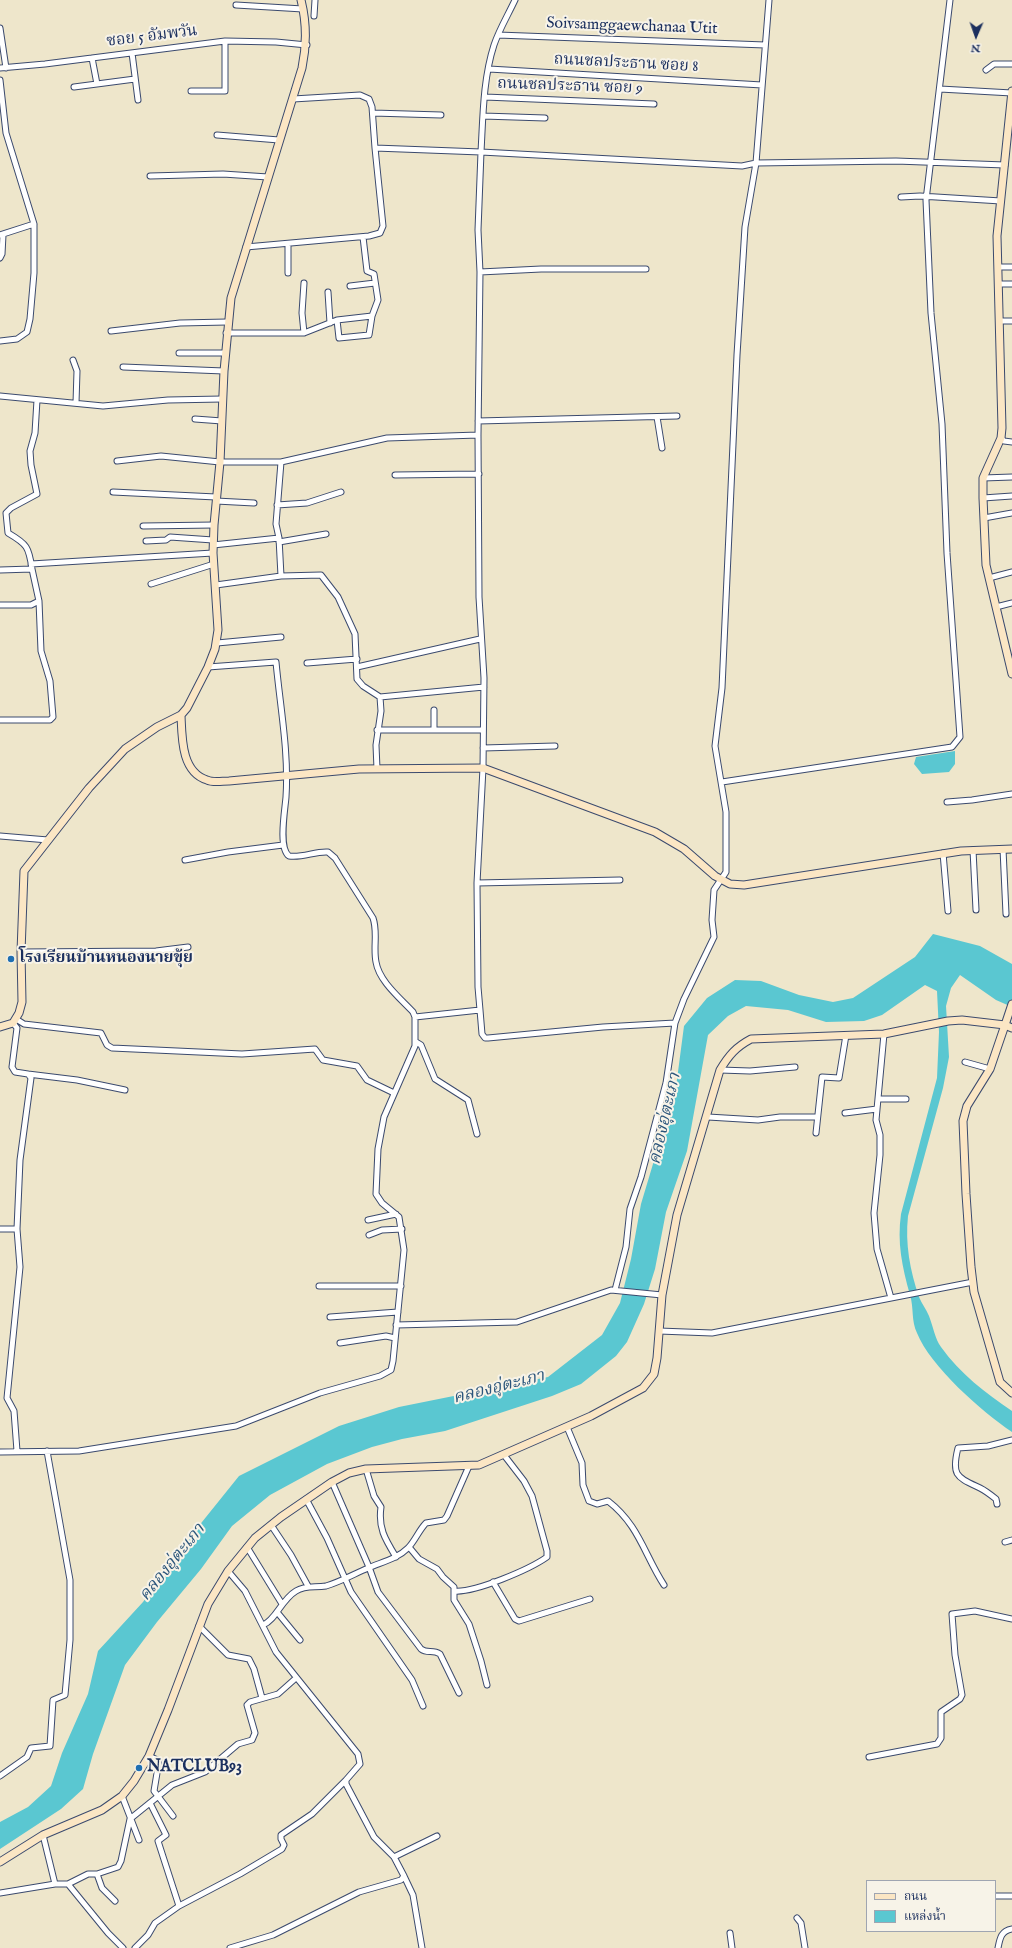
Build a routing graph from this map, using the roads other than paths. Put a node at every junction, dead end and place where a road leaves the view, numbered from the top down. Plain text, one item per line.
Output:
1 (300, 0) edge
2 (315, 0) edge
3 (515, 0) edge
4 (769, 0) edge
5 (950, 0) edge
6 (236, 5) dead end
7 (303, 9) junction
8 (314, 16) dead end
9 (0, 28) edge
10 (498, 35) junction
11 (225, 41) junction
12 (307, 45) junction
13 (765, 45) junction
14 (132, 53) junction
15 (92, 58) junction
16 (1012, 64) edge
17 (2, 68) edge
18 (489, 70) junction
19 (986, 70) dead end
20 (0, 74) edge
21 (135, 79) junction
22 (0, 80) edge
23 (97, 84) junction
24 (762, 85) junction
25 (74, 86) dead end
26 (940, 89) junction
27 (191, 91) dead end
28 (1012, 92) edge
29 (485, 97) junction
30 (293, 99) junction
31 (138, 100) dead end
32 (654, 104) dead end
33 (373, 113) junction
34 (441, 115) dead end
35 (483, 116) junction
36 (545, 118) dead end
37 (217, 135) dead end
38 (279, 140) junction
39 (375, 148) junction
40 (481, 152) junction
41 (932, 162) junction
42 (756, 163) junction
43 (1005, 165) junction
44 (150, 176) dead end
45 (268, 177) junction
46 (927, 197) junction
47 (901, 198) dead end
48 (1001, 201) junction
49 (34, 224) junction
50 (1, 235) edge
51 (363, 237) junction
52 (288, 244) junction
53 (246, 247) junction
54 (0, 258) edge
55 (998, 267) junction
56 (1012, 267) edge
57 (646, 269) dead end
58 (480, 272) junction
59 (288, 273) dead end
60 (304, 283) dead end
61 (375, 283) junction
62 (998, 284) junction
63 (1012, 284) edge
64 (350, 286) dead end
65 (328, 292) dead end
66 (372, 316) junction
67 (337, 320) junction
68 (1000, 321) junction
69 (1012, 321) edge
70 (227, 322) junction
71 (330, 322) junction
72 (111, 331) dead end
73 (226, 333) junction
74 (304, 333) junction
75 (0, 341) edge
76 (179, 353) dead end
77 (225, 353) junction
78 (73, 360) dead end
79 (123, 367) dead end
80 (224, 371) junction
81 (0, 396) edge
82 (222, 398) junction
83 (37, 400) junction
84 (76, 403) junction
85 (677, 416) dead end
86 (657, 417) junction
87 (195, 419) dead end
88 (222, 421) junction
89 (478, 421) junction
90 (478, 435) junction
91 (1001, 438) junction
92 (1012, 442) edge
93 (662, 448) dead end
94 (117, 461) dead end
95 (220, 462) junction
96 (281, 462) junction
97 (479, 474) junction
98 (395, 475) dead end
99 (1012, 477) edge
100 (983, 478) junction
101 (113, 492) dead end
102 (341, 492) dead end
103 (1012, 496) edge
104 (982, 498) junction
105 (216, 499) junction
106 (254, 503) dead end
107 (277, 505) junction
108 (1012, 513) edge
109 (984, 518) junction
110 (214, 525) junction
111 (143, 526) dead end
112 (326, 534) dead end
113 (279, 540) junction
114 (146, 541) dead end
115 (213, 542) junction
116 (213, 553) junction
117 (214, 564) junction
118 (32, 566) junction
119 (0, 570) edge
120 (1012, 572) edge
121 (282, 576) junction
122 (989, 578) junction
123 (151, 584) dead end
124 (216, 586) junction
125 (39, 601) junction
126 (1012, 603) edge
127 (0, 604) edge
128 (996, 607) junction
129 (281, 637) dead end
130 (480, 640) junction
131 (216, 643) junction
132 (357, 660) junction
133 (307, 663) dead end
134 (357, 667) junction
135 (208, 668) junction
136 (1012, 674) edge
137 (484, 687) junction
138 (380, 697) junction
139 (434, 710) dead end
140 (181, 715) junction
141 (0, 720) edge
142 (434, 729) junction
143 (377, 730) junction
144 (483, 730) junction
145 (555, 746) dead end
146 (483, 748) junction
147 (484, 768) junction
148 (377, 769) junction
149 (287, 775) junction
150 (722, 782) junction
151 (1012, 794) edge
152 (947, 802) dead end
153 (0, 836) edge
154 (48, 840) junction
155 (283, 845) junction
156 (1003, 849) junction
157 (1012, 849) edge
158 (973, 850) junction
159 (943, 853) junction
160 (185, 860) dead end
161 (722, 879) junction
162 (620, 880) dead end
163 (477, 883) junction
164 (976, 910) dead end
165 (948, 911) dead end
166 (1006, 914) dead end
167 (188, 947) dead end
168 (21, 952) junction
169 (1011, 1007) edge
170 (480, 1010) junction
171 (415, 1017) junction
172 (15, 1021) junction
173 (675, 1023) junction
174 (0, 1027) edge
175 (1009, 1027) edge
176 (884, 1034) junction
177 (846, 1035) junction
178 (416, 1042) junction
179 (965, 1062) dead end
180 (795, 1067) dead end
181 (990, 1069) junction
182 (720, 1070) junction
183 (28, 1074) junction
184 (125, 1090) dead end
185 (394, 1093) junction
186 (878, 1099) junction
187 (906, 1099) dead end
188 (877, 1109) junction
189 (845, 1113) dead end
190 (708, 1117) junction
191 (817, 1117) junction
192 (816, 1133) dead end
193 (477, 1134) dead end
194 (396, 1214) junction
195 (368, 1220) dead end
196 (0, 1229) edge
197 (17, 1229) junction
198 (402, 1229) junction
199 (369, 1235) dead end
200 (973, 1282) junction
201 (319, 1286) dead end
202 (401, 1286) junction
203 (616, 1290) junction
204 (658, 1295) junction
205 (891, 1298) junction
206 (398, 1312) junction
207 (330, 1317) dead end
208 (396, 1325) junction
209 (659, 1331) junction
210 (395, 1338) junction
211 (340, 1343) dead end
212 (1012, 1393) edge
213 (567, 1426) junction
214 (1012, 1440) edge
215 (47, 1451) junction
216 (0, 1452) edge
217 (17, 1452) junction
218 (504, 1455) junction
219 (469, 1466) junction
220 (366, 1469) junction
221 (332, 1482) junction
222 (306, 1499) junction
223 (997, 1504) dead end
224 (271, 1524) junction
225 (1012, 1540) edge
226 (1005, 1542) dead end
227 (247, 1547) junction
228 (409, 1548) junction
229 (396, 1557) junction
230 (370, 1567) junction
231 (228, 1571) junction
232 (346, 1578) junction
233 (493, 1582) junction
234 (308, 1586) junction
235 (664, 1586) dead end
236 (454, 1591) junction
237 (590, 1599) dead end
238 (282, 1604) junction
239 (276, 1612) junction
240 (1012, 1618) edge
241 (263, 1625) junction
242 (199, 1626) junction
243 (300, 1640) dead end
244 (296, 1678) junction
245 (487, 1685) dead end
246 (459, 1693) dead end
247 (262, 1698) junction
248 (423, 1706) dead end
249 (149, 1756) junction
250 (869, 1757) dead end
251 (0, 1776) edge
252 (346, 1780) junction
253 (122, 1796) junction
254 (158, 1796) junction
255 (150, 1803) junction
256 (173, 1816) dead end
257 (130, 1819) junction
258 (43, 1834) junction
259 (437, 1836) dead end
260 (139, 1840) dead end
261 (394, 1857) junction
262 (0, 1862) edge
263 (97, 1874) junction
264 (404, 1876) junction
265 (55, 1884) junction
266 (68, 1884) junction
267 (0, 1893) edge
268 (996, 1896) edge
269 (1012, 1896) edge
270 (115, 1902) dead end
271 (179, 1906) junction
272 (797, 1918) dead end
273 (1012, 1929) edge
274 (730, 1933) dead end
275 (123, 1948) edge
276 (135, 1948) edge
277 (230, 1948) edge
278 (422, 1948) edge
279 (732, 1948) edge
280 (805, 1948) edge
281 (998, 1948) edge

1 - 7 street
2 - 8 street
3 - 10 street
4 - 13 street
5 - 26 street
6 - 7 street
7 - 12 street
9 - 17 street
10 - 13 street, Soivsamggaewchanaa Utit
10 - 18 street
11 - 12 street, ซอย 5 อัมพวัน
11 - 14 street, ซอย 5 อัมพวัน
11 - 27 street
12 - 30 street
13 - 24 street
14 - 15 street, ซอย 5 อัมพวัน
14 - 21 street
15 - 17 street, ซอย 5 อัมพวัน
15 - 23 street
16 - 19 street
17 - 20 street
18 - 24 street, ถนนชลประธาน ซอย 8
18 - 29 street
21 - 23 street
21 - 31 street
22 - 49 street
23 - 25 street
24 - 42 street
26 - 28 street
26 - 41 street
28 - 43 street
29 - 32 street, ถนนชลประธาน ซอย 9
29 - 35 street
30 - 33 street
30 - 38 street
33 - 34 street
33 - 39 street
35 - 36 street
35 - 40 street
37 - 38 street
38 - 45 street
39 - 40 street
39 - 51 street
40 - 42 street
40 - 58 street
41 - 42 street
41 - 43 street
41 - 46 street
42 - 150 street
43 - 48 street
44 - 45 street
45 - 53 street
46 - 47 street
46 - 48 street
46 - 150 street
48 - 55 street
49 - 50 street
49 - 75 street
50 - 54 street
51 - 52 street
51 - 61 street
52 - 53 street
52 - 59 street
53 - 70 street
55 - 56 street
55 - 62 street
57 - 58 street
58 - 89 street
60 - 74 street
61 - 64 street
61 - 66 street
62 - 63 street
62 - 68 street
65 - 71 street
66 - 67 street
66 - 67 street
67 - 71 street
68 - 69 street
68 - 91 street
70 - 72 street
70 - 73 street
71 - 74 street
73 - 74 street
73 - 77 street
76 - 77 street
77 - 80 street
78 - 84 street
79 - 80 street
80 - 82 street
81 - 83 street
82 - 84 street
82 - 88 street
83 - 84 street
83 - 118 street
85 - 86 street
86 - 89 street
86 - 93 street
87 - 88 street
88 - 95 street
89 - 90 street
90 - 96 street
90 - 97 street
91 - 92 street
91 - 100 street
94 - 95 street
95 - 96 street
95 - 105 street
96 - 107 street
97 - 98 street
97 - 130 street
99 - 100 street
100 - 104 street
101 - 105 street
102 - 107 street
103 - 104 street
104 - 109 street
105 - 106 street
105 - 110 street
107 - 113 street
108 - 109 street
109 - 122 street
110 - 111 street
110 - 115 street
112 - 113 street
113 - 115 street
113 - 121 street
114 - 115 street
115 - 116 street
116 - 117 street
116 - 118 street
117 - 123 street
117 - 124 street
118 - 119 street
118 - 125 street
120 - 122 street
121 - 124 street
121 - 132 street
122 - 128 street
124 - 131 street
125 - 127 street
125 - 141 street
126 - 128 street
128 - 136 street
129 - 131 street
130 - 134 street
130 - 137 street
131 - 135 street
132 - 133 street
132 - 134 street
134 - 138 street
135 - 140 street
135 - 149 street
137 - 138 street
137 - 144 street
138 - 143 street
139 - 142 street
140 - 149 street
140 - 154 street
142 - 143 street
142 - 144 street
143 - 148 street
144 - 146 street
145 - 146 street
146 - 147 street
147 - 148 street
147 - 161 street
147 - 163 street
148 - 149 street
149 - 155 street
150 - 161 street
151 - 152 street
153 - 154 street
154 - 168 street
155 - 160 street
155 - 171 street
156 - 157 street
156 - 158 street
156 - 166 street
158 - 159 street
158 - 164 street
159 - 161 street
159 - 165 street
161 - 173 street
162 - 163 street
163 - 170 street
167 - 168 street
168 - 172 street
169 - 175 street
170 - 171 street
170 - 173 street
171 - 178 street
172 - 174 street
172 - 183 street
172 - 185 street
173 - 203 street
175 - 176 street
175 - 181 street
176 - 177 street
176 - 186 street
177 - 182 street
177 - 191 street
178 - 185 street
178 - 193 street
179 - 181 street
180 - 182 street
181 - 200 street
182 - 190 street
183 - 184 street
183 - 197 street
185 - 194 street
186 - 187 street
186 - 188 street
188 - 189 street
188 - 205 street
190 - 191 street
190 - 204 street
191 - 192 street
194 - 195 street
194 - 198 street
196 - 197 street
197 - 217 street
198 - 199 street
198 - 202 street
200 - 205 street
200 - 212 street
201 - 202 street
202 - 206 street
203 - 204 street
203 - 208 street
204 - 209 street
205 - 209 street
206 - 207 street
206 - 208 street
208 - 210 street
209 - 213 street
210 - 211 street
210 - 215 street
213 - 218 street
213 - 235 street
214 - 223 street
215 - 217 street
215 - 251 street
216 - 217 street
218 - 219 street
218 - 233 street
219 - 220 street
219 - 228 street
220 - 221 street
220 - 229 street
221 - 222 street
221 - 230 street
222 - 224 street
222 - 232 street
224 - 227 street
224 - 234 street
225 - 226 street
227 - 231 street
227 - 238 street
228 - 229 street
228 - 236 street
229 - 230 street
230 - 232 street
230 - 246 street
231 - 241 street
231 - 242 street
232 - 234 street
232 - 248 street
233 - 236 street
233 - 237 street
234 - 238 street
236 - 245 street
238 - 239 street
239 - 241 street
239 - 243 street
240 - 250 street
241 - 244 street
242 - 247 street
242 - 249 street
244 - 247 street
244 - 252 street
247 - 254 street
249 - 253 street
249 - 254 street
252 - 261 street
252 - 271 street
253 - 257 street
253 - 258 street
254 - 255 street
254 - 256 street
255 - 257 street
255 - 271 street
257 - 260 street
257 - 263 street
258 - 262 street
258 - 265 street
259 - 261 street
261 - 264 street
263 - 266 street
263 - 270 street
264 - 277 street
264 - 278 street
265 - 266 street
265 - 267 street
266 - 275 street
268 - 269 street
271 - 276 street
272 - 280 street
273 - 281 street
274 - 279 street

